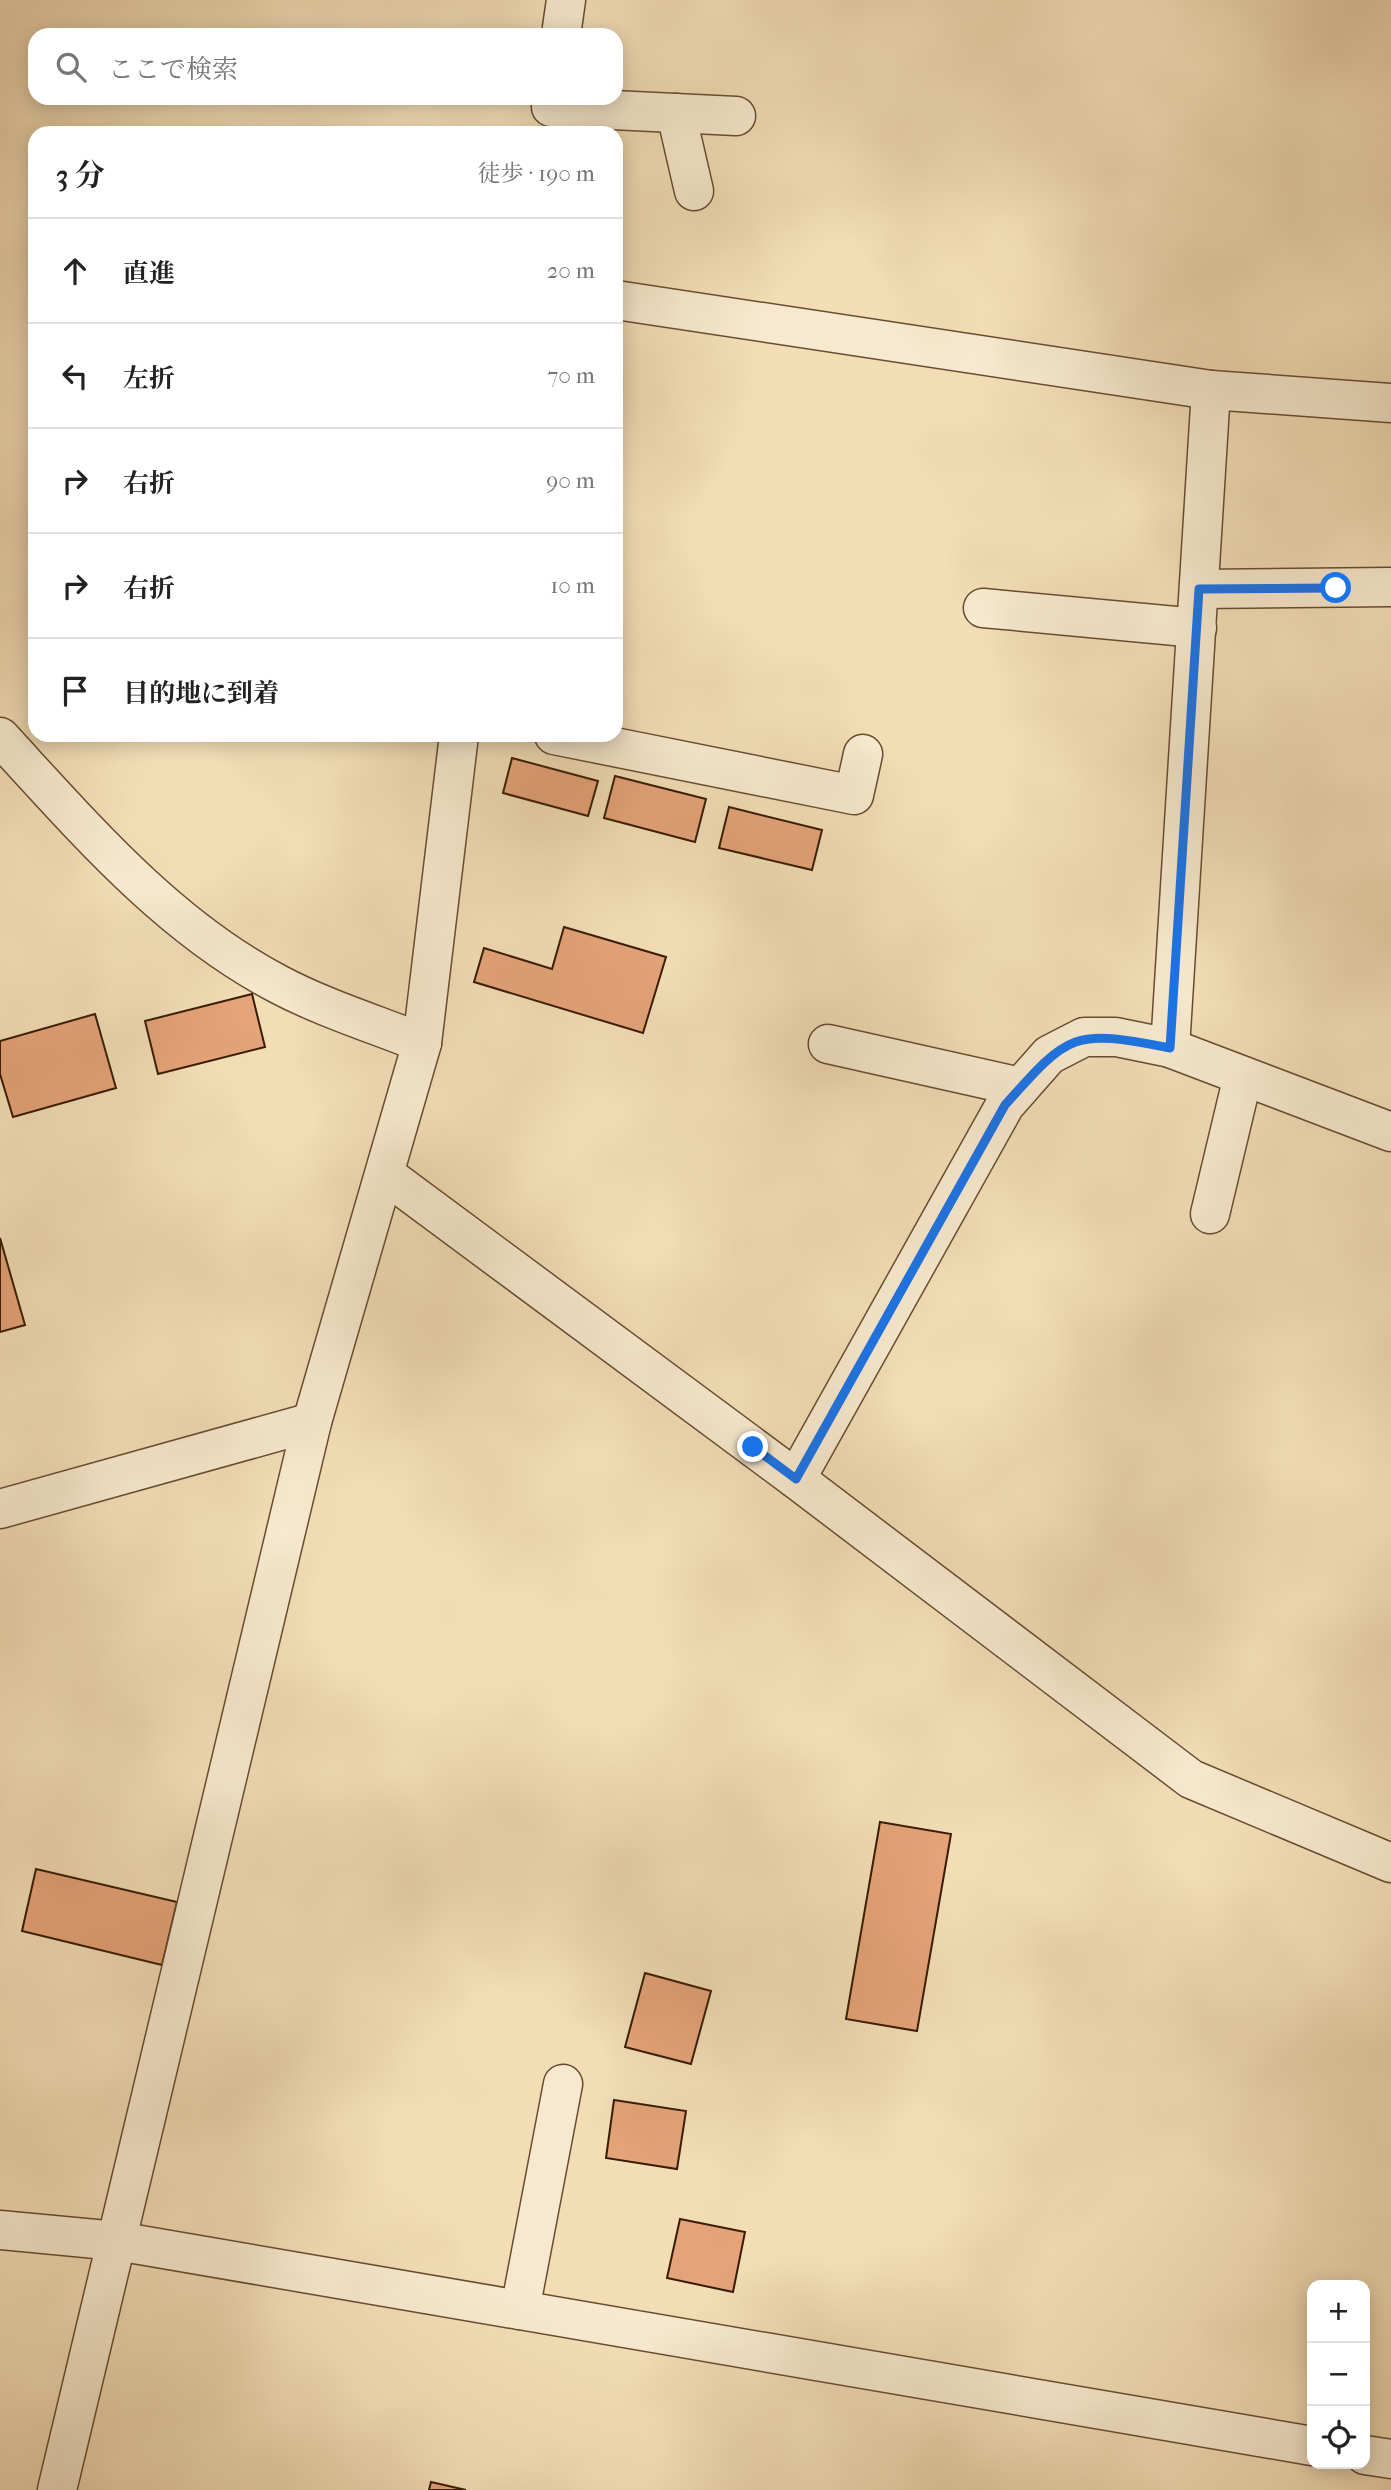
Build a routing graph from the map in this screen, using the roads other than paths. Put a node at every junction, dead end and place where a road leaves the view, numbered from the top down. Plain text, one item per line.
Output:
1 (566, 0) edge
2 (562, 28) edge
3 (550, 113) edge
4 (676, 113) junction
5 (736, 116) dead end
6 (694, 191) dead end
7 (623, 301) edge
8 (1211, 390) junction
9 (1391, 403) edge
10 (1391, 587) edge
11 (1199, 589) junction
12 (983, 608) dead end
13 (1196, 628) junction
14 (0, 737) edge
15 (458, 742) edge
16 (589, 742) edge
17 (863, 754) dead end
18 (422, 1042) junction
19 (828, 1044) dead end
20 (1170, 1048) junction
21 (1243, 1076) junction
22 (1020, 1087) junction
23 (1391, 1132) edge
24 (386, 1175) junction
25 (1210, 1214) dead end
26 (312, 1422) junction
27 (796, 1479) junction
28 (0, 1509) edge
29 (1391, 1863) edge
30 (563, 2084) dead end
31 (0, 2230) edge
32 (117, 2241) junction
33 (520, 2310) junction
34 (1307, 2445) edge
35 (1370, 2456) edge
36 (1391, 2459) edge
37 (57, 2490) edge

1 - 2 street
3 - 4 street
4 - 5 street
4 - 6 street
7 - 8 street
8 - 9 street
8 - 11 street
10 - 11 street
11 - 13 street
12 - 13 street
13 - 20 street
14 - 18 street
15 - 18 street
16 - 17 street
18 - 24 street
19 - 22 street
20 - 21 street
20 - 22 street
21 - 23 street
21 - 25 street
22 - 27 street
24 - 26 street
24 - 27 street
26 - 28 street
26 - 32 street
27 - 29 street
30 - 33 street
31 - 32 street
32 - 33 street
32 - 37 street
33 - 34 street
35 - 36 street

